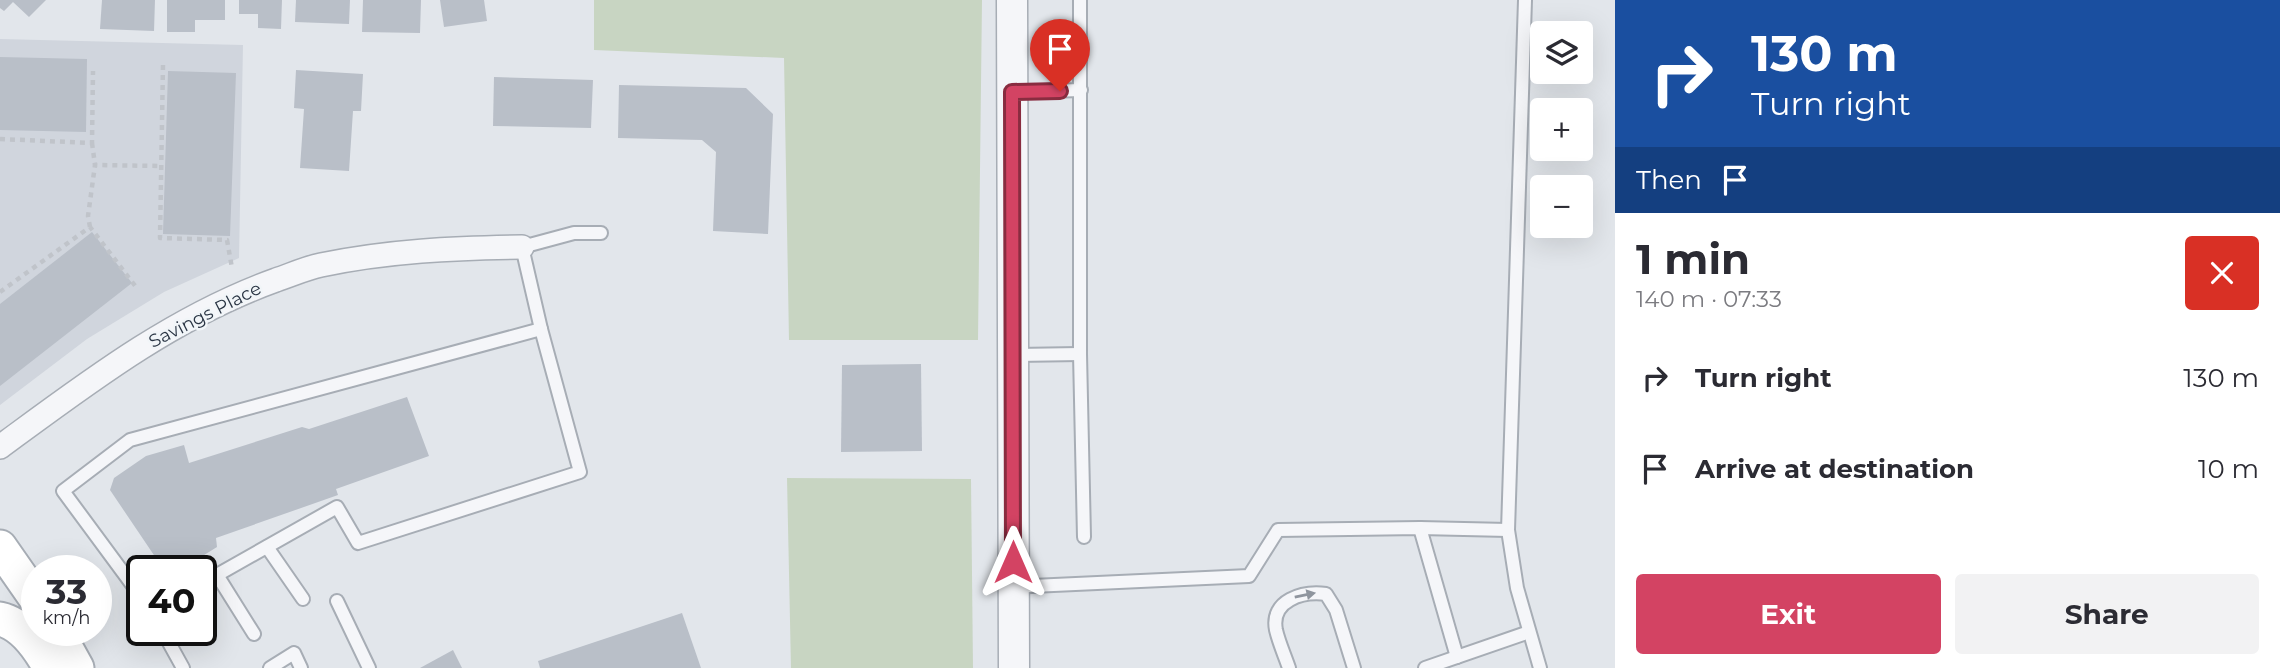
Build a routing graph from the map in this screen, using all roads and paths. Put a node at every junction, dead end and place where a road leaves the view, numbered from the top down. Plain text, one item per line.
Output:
1 (1012, 0) edge
2 (1080, 0) edge
3 (1525, 0) edge
4 (163, 65) dead end
5 (93, 71) dead end
6 (1081, 90) junction
7 (1012, 92) junction
8 (0, 139) edge
9 (92, 142) junction
10 (95, 165) junction
11 (161, 166) junction
12 (90, 226) junction
13 (601, 233) dead end
14 (522, 247) junction
15 (232, 268) dead end
16 (136, 287) dead end
17 (0, 292) edge
18 (541, 329) junction
19 (1013, 355) junction
20 (1080, 355) junction
21 (0, 447) edge
22 (1420, 528) junction
23 (1508, 530) junction
24 (1084, 537) dead end
25 (0, 547) edge
26 (267, 547) junction
27 (217, 575) joint
28 (126, 576) edge
29 (21, 577) edge
30 (1013, 587) junction
31 (303, 599) dead end
32 (337, 601) dead end
33 (0, 619) edge
34 (0, 625) edge
35 (1529, 632) junction
36 (254, 634) dead end
37 (65, 646) edge
38 (171, 646) edge
39 (1457, 657) junction
40 (25, 668) edge
41 (50, 668) edge
42 (77, 668) edge
43 (183, 668) edge
44 (270, 668) edge
45 (301, 668) edge
46 (369, 668) edge
47 (1014, 668) edge
48 (1289, 668) edge
49 (1353, 668) edge
50 (1424, 668) edge
51 (1540, 668) edge

1 - 7 street
2 - 6 lane
3 - 23 lane
4 - 11 path
5 - 9 path
6 - 7 lane
6 - 20 lane
7 - 19 street
8 - 9 path
9 - 10 path
10 - 11 path
10 - 12 path
11 - 15 path
12 - 16 path
12 - 17 path
13 - 14 lane
14 - 18 lane
14 - 21 street, Savings Place
18 - 26 lane
18 - 28 lane
19 - 20 lane
19 - 30 street
20 - 24 lane
22 - 23 lane
22 - 30 lane
22 - 39 lane
23 - 35 lane
25 - 29 main road
26 - 27 lane
26 - 31 lane
27 - 36 lane
30 - 47 street
32 - 46 lane
33 - 41 main road
34 - 40 main road
35 - 39 lane
35 - 51 lane
37 - 42 main road
38 - 43 lane
39 - 50 lane
44 - 45 lane
48 -> 49 lane

